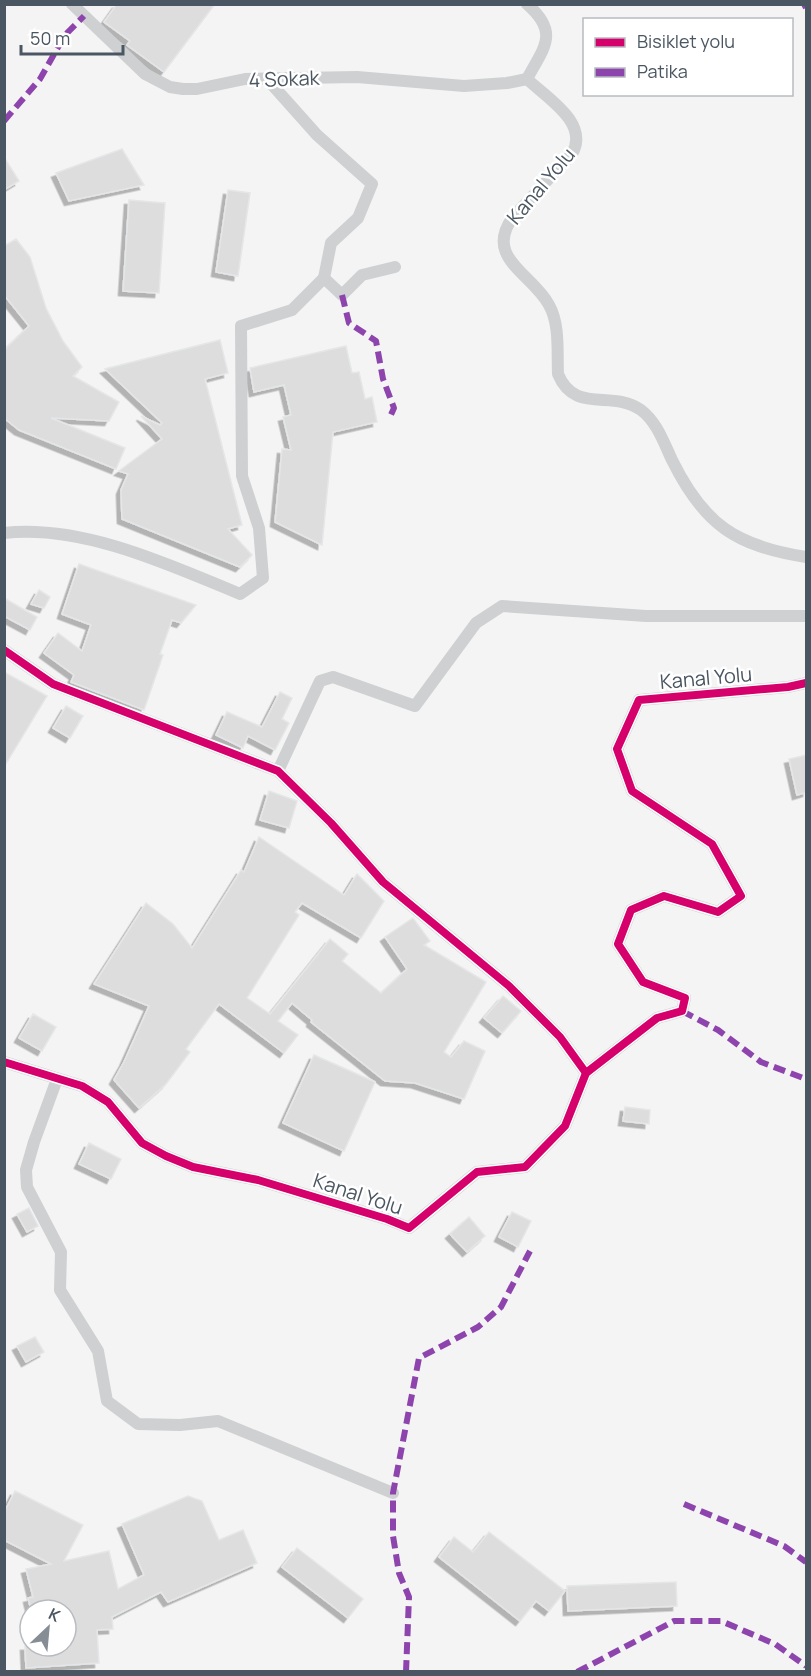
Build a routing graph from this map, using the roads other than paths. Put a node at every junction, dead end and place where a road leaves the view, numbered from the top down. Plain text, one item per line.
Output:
1 (72, 4) edge
2 (527, 4) edge
3 (267, 79) junction
4 (526, 79) junction
5 (395, 267) dead end
6 (324, 278) junction
7 (4, 533) edge
8 (807, 557) edge
9 (807, 616) edge
10 (4, 650) edge
11 (807, 683) edge
12 (278, 771) junction
13 (4, 1062) edge
14 (586, 1073) junction
15 (57, 1079) junction
16 (393, 1493) dead end

1 - 3 street, 4 Sokak
2 - 4 street
3 - 4 street, 4 Sokak
3 - 6 street
4 - 8 street, Kanal Yolu
5 - 6 street
6 - 7 street
9 - 12 street
10 - 12 street
11 - 14 street, Kanal Yolu
12 - 14 street
13 - 15 street, Kanal Yolu
14 - 15 street, Kanal Yolu
15 - 16 street

